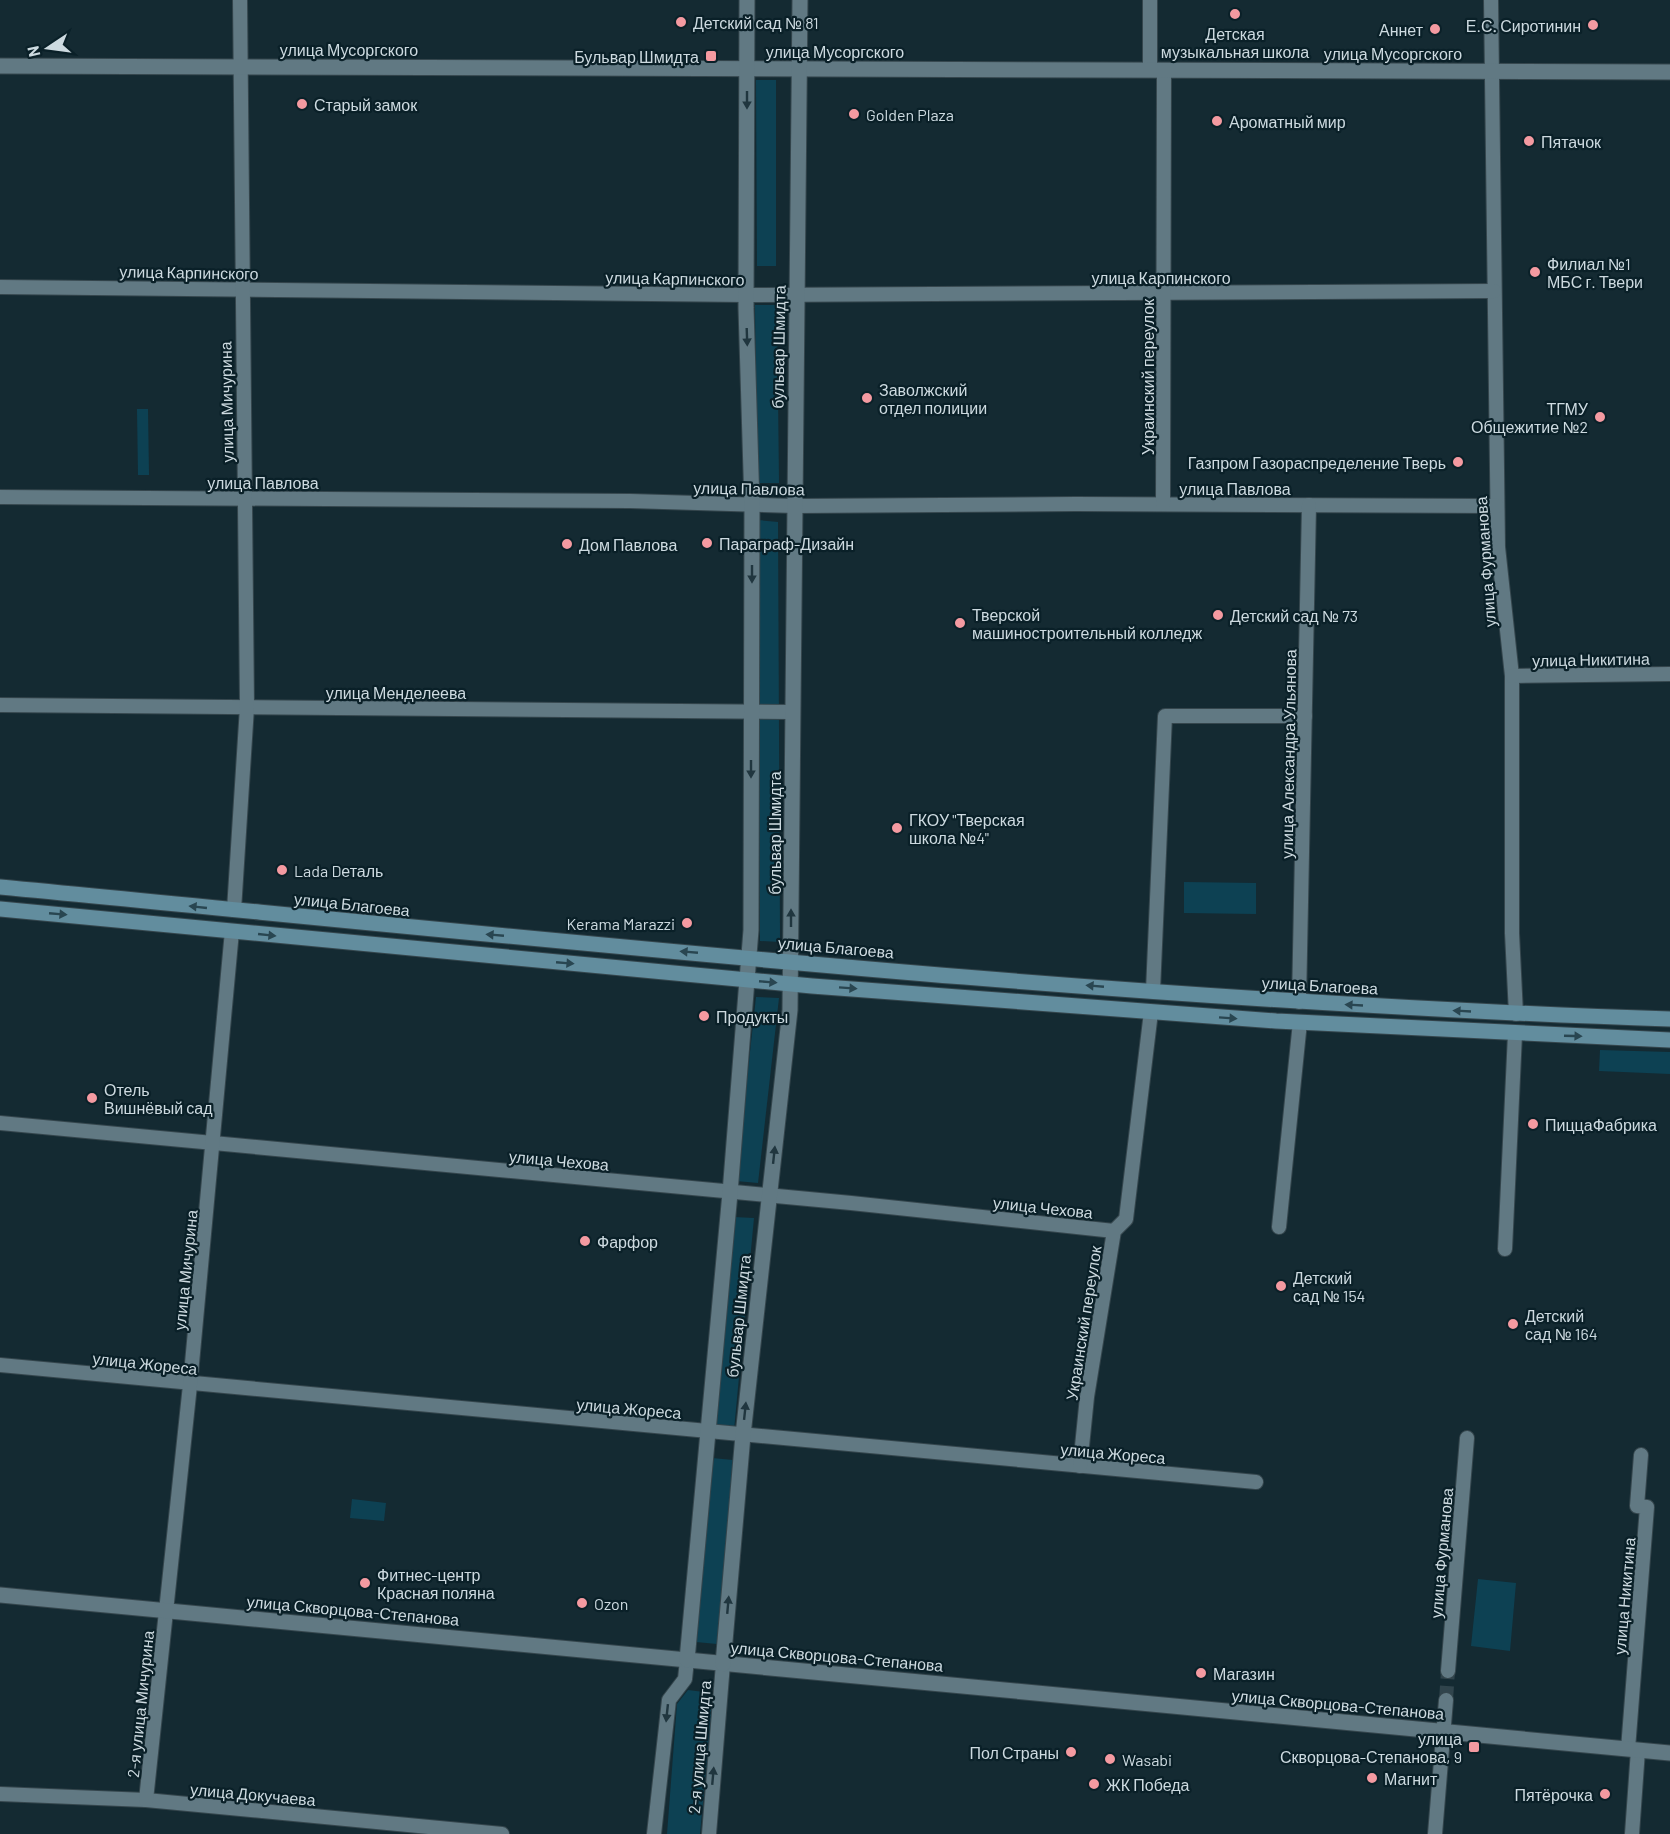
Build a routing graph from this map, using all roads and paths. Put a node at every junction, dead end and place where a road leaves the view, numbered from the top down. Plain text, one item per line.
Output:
1 (240, 0) edge
2 (747, 0) edge
3 (800, 0) edge
4 (1150, 0) edge
5 (1491, 0) edge
6 (0, 66) edge
7 (241, 67) junction
8 (747, 69) junction
9 (800, 69) junction
10 (1157, 70) junction
11 (1492, 71) junction
12 (1670, 72) edge
13 (0, 287) edge
14 (241, 289) junction
15 (1494, 291) junction
16 (746, 295) junction
17 (797, 295) junction
18 (1163, 295) junction
19 (0, 497) edge
20 (244, 499) junction
21 (752, 504) junction
22 (1162, 504) junction
23 (1309, 505) junction
24 (795, 506) junction
25 (1497, 507) junction
26 (1670, 674) edge
27 (1512, 676) junction
28 (0, 705) edge
29 (247, 708) junction
30 (752, 712) junction
31 (792, 712) junction
32 (1305, 716) junction
33 (0, 887) edge
34 (0, 909) edge
35 (234, 910) junction
36 (256, 913) junction
37 (209, 929) junction
38 (232, 932) junction
39 (748, 957) junction
40 (791, 961) junction
41 (745, 980) junction
42 (790, 984) junction
43 (1153, 991) junction
44 (1299, 1002) junction
45 (1151, 1012) junction
46 (1516, 1014) junction
47 (1535, 1014) junction
48 (1670, 1018) edge
49 (1300, 1023) junction
50 (1498, 1033) junction
51 (1515, 1034) junction
52 (1670, 1040) edge
53 (0, 1124) edge
54 (214, 1143) junction
55 (730, 1193) junction
56 (769, 1197) junction
57 (1279, 1227) dead end
58 (1114, 1231) junction
59 (1505, 1250) dead end
60 (0, 1365) edge
61 (190, 1385) junction
62 (708, 1432) junction
63 (743, 1435) junction
64 (1467, 1438) dead end
65 (1641, 1455) dead end
66 (1080, 1466) junction
67 (1256, 1482) dead end
68 (0, 1595) edge
69 (166, 1611) junction
70 (687, 1660) junction
71 (723, 1664) junction
72 (1449, 1671) tunnel mouth
73 (1446, 1700) tunnel mouth
74 (1443, 1732) junction
75 (1633, 1750) junction
76 (1670, 1753) edge
77 (0, 1794) edge
78 (146, 1800) junction
79 (502, 1834) edge
80 (654, 1834) edge
81 (709, 1834) edge
82 (1436, 1834) edge
83 (1632, 1834) edge

1 - 7 street, улица Мичурина
2 - 8 street, бульвар Шмидта
3 - 9 street, бульвар Шмидта
4 - 10 street, Украинский переулок
5 - 11 street, улица Фурманова
6 - 7 street, улица Мусоргского
7 - 8 street, улица Мусоргского
7 - 14 street, улица Мичурина
8 - 9 street, улица Мусоргского
8 -> 16 street, бульвар Шмидта
9 - 10 street, улица Мусоргского
9 - 17 street, бульвар Шмидта
10 - 11 street, улица Мусоргского
10 - 18 street, Украинский переулок
11 - 12 street, улица Мусоргского
11 - 15 street, улица Фурманова
13 - 14 street, улица Карпинского
14 - 16 street, улица Карпинского
14 - 20 street, улица Мичурина
15 - 18 street, улица Карпинского
15 - 25 street, улица Фурманова
16 - 17 street, улица Карпинского
16 -> 21 street, бульвар Шмидта
17 - 18 street, улица Карпинского
17 - 24 street, бульвар Шмидта
18 - 22 street, Украинский переулок
19 - 20 street, улица Павлова
20 - 21 street, улица Павлова
20 - 29 street, улица Мичурина
21 - 24 street, улица Павлова
21 -> 30 street, бульвар Шмидта
22 - 23 street, улица Павлова
22 - 24 street, улица Павлова
23 - 25 street, улица Павлова
23 - 32 street, улица Александра Ульянова
24 - 31 street, бульвар Шмидта
25 - 27 street, улица Фурманова
26 - 27 street, улица Никитина
27 - 46 street, улица Фурманова
28 - 29 street, улица Менделеева
29 - 30 street, улица Менделеева
29 - 35 street, улица Мичурина
30 - 31 street, улица Менделеева
30 -> 39 street, бульвар Шмидта
40 -> 31 street, бульвар Шмидта
32 - 43 street
32 - 44 street, улица Александра Ульянова
35 -> 33 main road, улица Благоева
34 -> 37 main road
35 - 36 main road, улица Благоева
35 - 37 main road
36 - 38 main road
39 -> 36 main road, улица Благоева
37 - 38 main road
38 -> 41 main road
38 - 54 street, улица Мичурина
39 - 40 main road, улица Благоева
39 - 41 street, бульвар Шмидта
40 - 42 street, бульвар Шмидта
43 -> 40 main road, улица Благоева
41 -> 42 main road
41 - 55 street, бульвар Шмидта
42 -> 45 main road
56 -> 42 street, бульвар Шмидта
43 - 44 main road, улица Благоева
46 -> 44 main road, улица Благоева
45 -> 49 main road
45 - 58 street, Украинский переулок
46 - 47 main road, улица Благоева
46 - 50 main road
47 - 48 main road, улица Благоева
47 - 51 main road
49 - 50 main road
49 - 57 street
50 - 51 main road
51 -> 52 main road
51 - 59 street
53 - 54 street, улица Чехова
54 - 55 street, улица Чехова
54 - 61 street, улица Мичурина
55 - 56 street, улица Чехова
55 - 62 street, бульвар Шмидта
56 - 58 street, улица Чехова
63 -> 56 street, бульвар Шмидта
58 - 66 street, Украинский переулок
60 - 61 street, улица Жореса
61 - 62 street, улица Жореса
61 - 69 street, улица Мичурина
62 - 63 street, улица Жореса
62 - 70 street, бульвар Шмидта
63 - 66 street, улица Жореса
71 -> 63 street, бульвар Шмидта
64 - 72 street, улица Фурманова
65 - 75 street, улица Никитина
66 - 67 street, улица Жореса
68 - 69 street, улица Скворцова-Степанова
69 - 70 street, улица Скворцова-Степанова
69 - 78 street, 2-я улица Мичурина
70 - 71 street, улица Скворцова-Степанова
70 -> 80 street, 2-я улица Шмидта
71 - 74 street, улица Скворцова-Степанова
81 -> 71 street, 2-я улица Шмидта
73 - 74 street
74 - 75 street, улица Скворцова-Степанова
74 - 82 street
75 - 76 street, улица Скворцова-Степанова
75 - 83 street, улица Никитина
77 - 78 street, улица Докучаева
78 - 79 street, улица Докучаева

